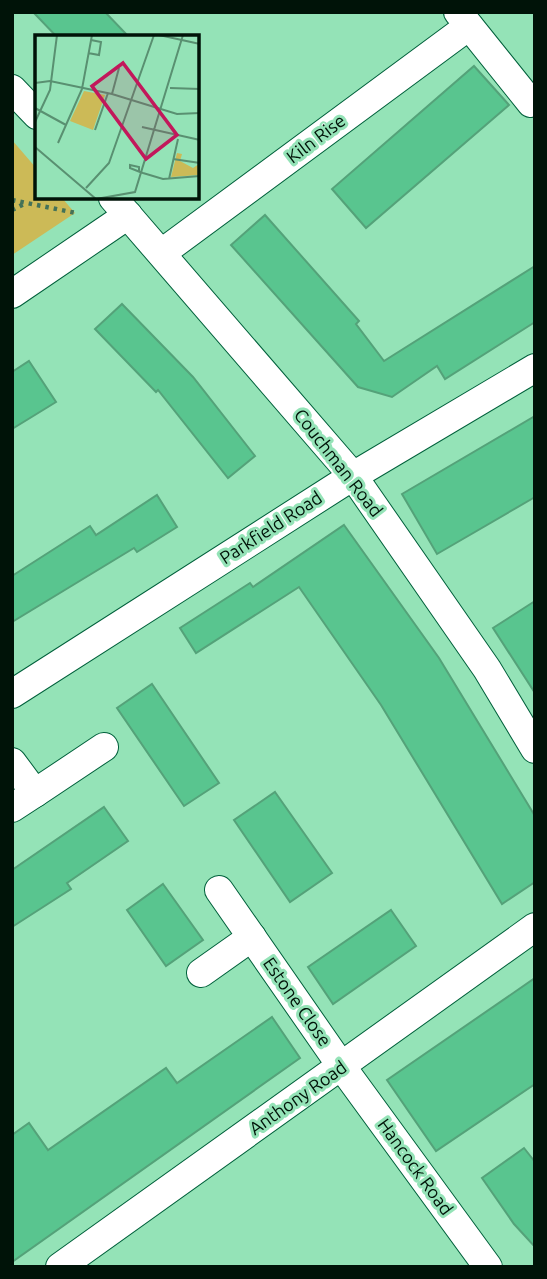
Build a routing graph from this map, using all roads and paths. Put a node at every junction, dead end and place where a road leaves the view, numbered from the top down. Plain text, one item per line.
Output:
1 (463, 19) edge
2 (12, 89) edge
3 (531, 103) dead end
4 (35, 113) edge
5 (12, 200) edge
6 (27, 203) junction
7 (12, 210) edge
8 (118, 213) edge
9 (163, 252) junction
10 (12, 294) edge
11 (535, 368) edge
12 (353, 476) junction
13 (12, 694) edge
14 (104, 747) dead end
15 (535, 749) edge
16 (12, 762) edge
17 (23, 801) edge
18 (219, 890) dead end
19 (535, 928) edge
20 (252, 937) junction
21 (201, 973) dead end
22 (342, 1066) junction
23 (60, 1267) edge
24 (488, 1267) edge

1 - 3 street, Kiln Rise
1 - 9 street, Kiln Rise
2 - 4 street
5 - 6 path
6 - 7 path
6 - 8 path
8 - 9 street, Couchman Road
8 - 10 street
9 - 12 street, Couchman Road
11 - 12 street, Parkfield Road
12 - 13 street, Parkfield Road
12 - 15 street, Couchman Road
14 - 17 street
16 - 17 street
18 - 20 street, Estone Close
19 - 22 street, Anthony Road
20 - 21 street
20 - 22 street, Estone Close
22 - 23 street, Anthony Road
22 - 24 street, Hancock Road

